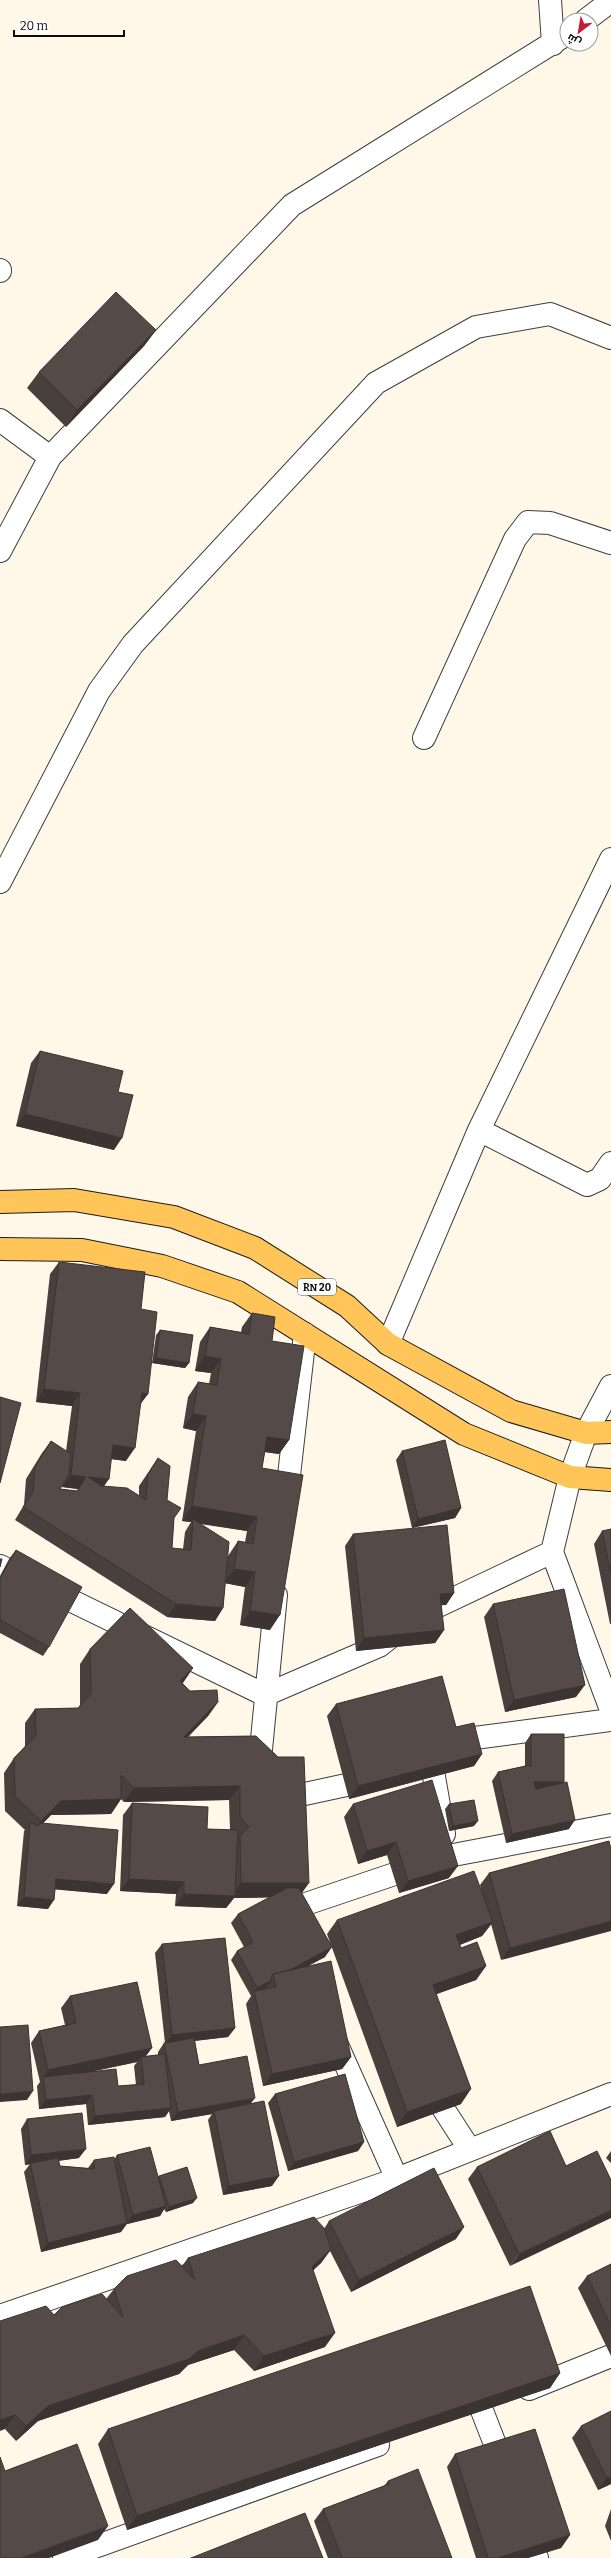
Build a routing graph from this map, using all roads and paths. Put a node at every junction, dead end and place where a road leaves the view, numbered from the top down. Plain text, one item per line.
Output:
1 (550, 0) edge
2 (611, 1) edge
3 (597, 12) edge
4 (559, 35) edge
5 (559, 40) edge
6 (611, 338) edge
7 (0, 420) edge
8 (50, 458) junction
9 (611, 543) edge
10 (0, 551) edge
11 (424, 738) dead end
12 (611, 859) edge
13 (0, 882) edge
14 (479, 1130) junction
15 (611, 1162) edge
16 (0, 1202) edge
17 (0, 1249) edge
18 (305, 1334) junction
19 (388, 1344) junction
20 (611, 1386) edge
21 (611, 1432) edge
22 (586, 1433) junction
23 (570, 1477) junction
24 (611, 1480) edge
25 (284, 1522) edge
26 (552, 1552) junction
27 (0, 1566) edge
28 (278, 1577) edge
29 (265, 1695) junction
30 (611, 1710) edge
31 (611, 1720) edge
32 (413, 1763) junction
33 (611, 1825) edge
34 (448, 1856) junction
35 (423, 1864) junction
36 (428, 1887) edge
37 (271, 1892) edge
38 (278, 1914) junction
39 (288, 1935) edge
40 (326, 2021) edge
41 (415, 2065) edge
42 (611, 2094) edge
43 (528, 2126) junction
44 (544, 2143) edge
45 (470, 2150) junction
46 (397, 2179) junction
47 (2, 2310) edge
48 (611, 2356) edge
49 (482, 2408) junction
50 (459, 2416) edge
51 (400, 2437) edge
52 (64, 2558) edge
53 (537, 2558) edge

1 - 4 street
2 - 3 street
5 - 8 street
6 - 13 street
7 - 8 street
8 - 10 street
9 - 11 street
12 - 14 street
14 - 15 street
14 - 19 street
16 - 19 main road, RN 20
17 - 18 main road
18 - 23 main road
18 - 25 street
19 - 22 main road, RN 20
20 - 22 street
21 - 22 main road, RN 20
22 - 23 street
23 - 24 main road
23 - 26 street
26 - 29 street
26 - 30 street
27 - 29 street
28 - 29 street
29 - 32 street
31 - 32 street
32 - 34 street
33 - 34 street
34 - 35 street
35 - 36 street
35 - 38 street
37 - 38 street
38 - 39 street
40 - 46 street
41 - 45 street
42 - 43 street
43 - 44 street
43 - 45 street
45 - 46 street
46 - 47 street
48 - 49 street
49 - 50 street
49 - 53 street
51 - 52 street

